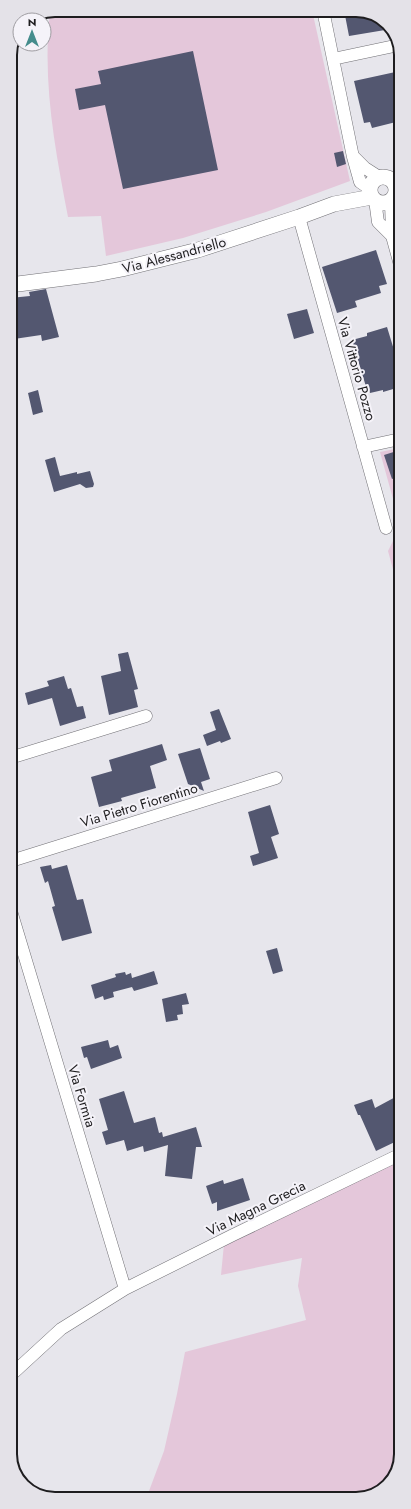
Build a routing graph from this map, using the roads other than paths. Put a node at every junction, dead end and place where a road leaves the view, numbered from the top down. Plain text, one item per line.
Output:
1 (325, 17) edge
2 (393, 46) edge
3 (334, 59) junction
4 (353, 156) junction
5 (389, 176) edge
6 (372, 196) junction
7 (394, 197) edge
8 (299, 217) junction
9 (394, 222) edge
10 (392, 236) junction
11 (394, 243) edge
12 (17, 284) edge
13 (394, 440) edge
14 (363, 447) junction
15 (386, 528) dead end
16 (146, 716) dead end
17 (17, 756) edge
18 (276, 778) dead end
19 (17, 859) edge
20 (17, 931) edge
21 (394, 1157) edge
22 (125, 1289) junction
23 (17, 1370) edge

1 - 3 street
2 - 3 street
3 - 4 street
4 - 5 street
4 - 6 street
5 - 6 street
6 - 7 street, Via Alessandriello
6 - 8 street, Via Alessandriello
6 - 10 street
8 - 12 street, Via Alessandriello
8 - 14 street, Via Vittorio Pozzo
9 - 10 street
10 - 11 street
13 - 14 street
14 - 15 street, Via Vittorio Pozzo
16 - 17 street
18 - 19 street, Via Pietro Fiorentino
20 - 22 street, Via Formia
21 - 22 street, Via Magna Grecia
22 - 23 street, Via Magna Grecia

